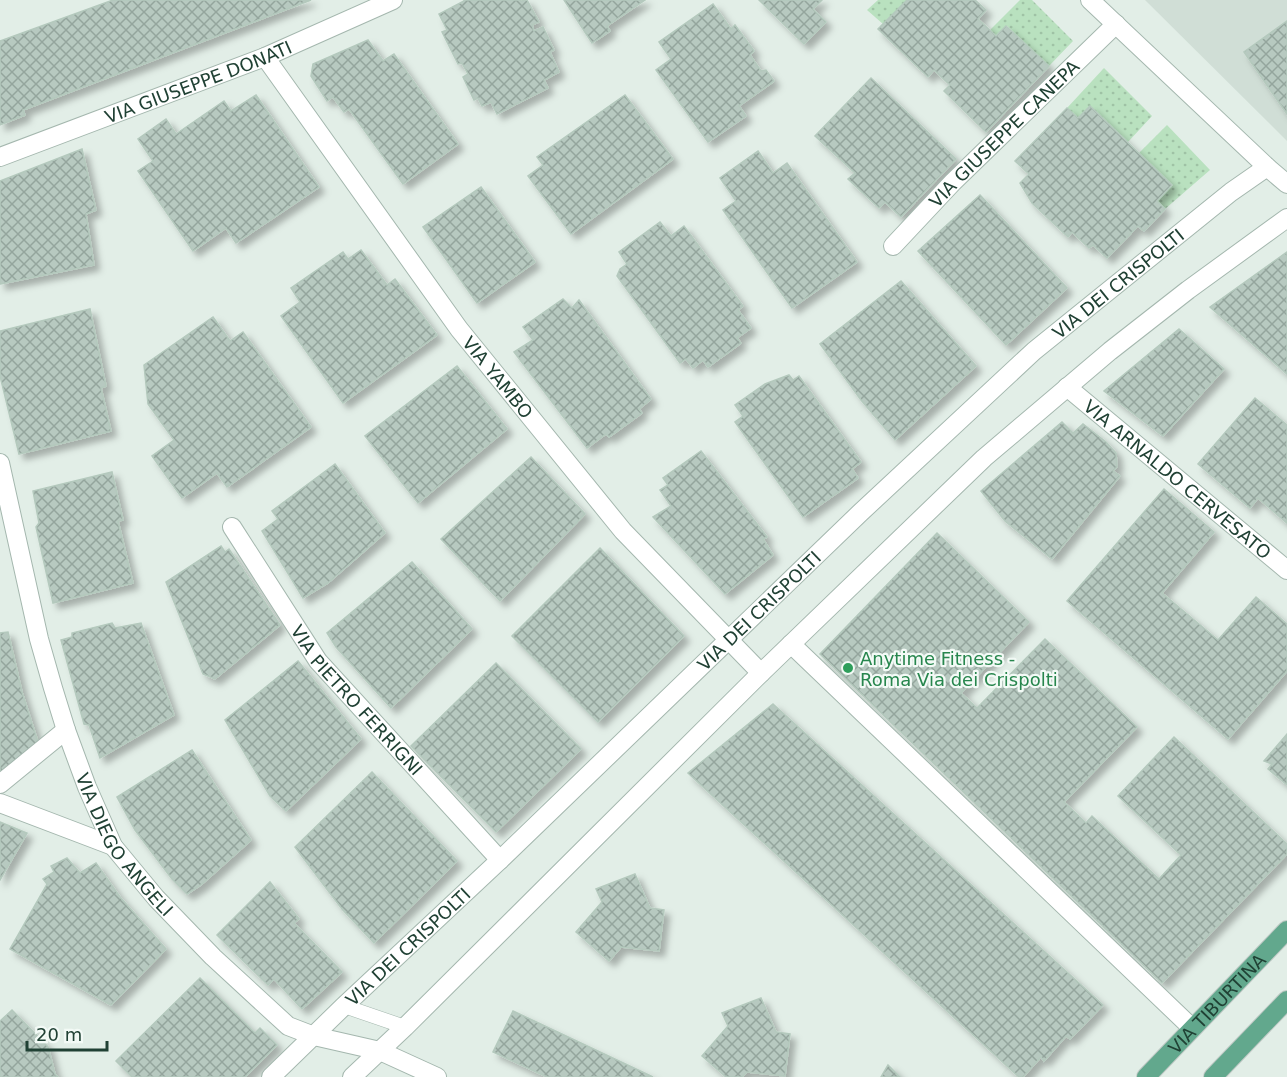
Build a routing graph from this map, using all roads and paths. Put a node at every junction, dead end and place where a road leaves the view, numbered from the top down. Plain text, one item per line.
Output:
1 (393, 0) edge
2 (1090, 0) edge
3 (1116, 24) junction
4 (265, 57) junction
5 (0, 157) edge
6 (1267, 166) junction
7 (1287, 184) edge
8 (1287, 218) edge
9 (893, 246) dead end
10 (1068, 387) junction
11 (0, 463) edge
12 (232, 527) dead end
13 (1287, 570) edge
14 (729, 639) junction
15 (791, 644) junction
16 (761, 673) junction
17 (66, 730) junction
18 (0, 784) edge
19 (0, 803) edge
20 (113, 846) junction
21 (500, 860) junction
22 (1287, 930) edge
23 (1287, 1000) edge
24 (344, 1006) junction
25 (405, 1027) junction
26 (1192, 1028) junction
27 (314, 1036) junction
28 (380, 1051) junction
29 (270, 1077) edge
30 (352, 1077) edge
31 (437, 1077) edge
32 (1146, 1077) edge
33 (1214, 1077) edge

1 - 4 street, VIA GIUSEPPE DONATI
2 - 3 street
3 - 6 street
3 - 9 street, VIA GIUSEPPE CANEPA
4 - 5 street, VIA GIUSEPPE DONATI
4 - 14 street, VIA YAMBO
6 - 7 street
6 - 14 street, VIA DEI CRISPOLTI
8 - 10 street
10 - 13 street, VIA ARNALDO CERVESATO
10 - 15 street
11 - 17 street, VIA DIEGO ANGELI
12 - 21 street, VIA PIETRO FERRIGNI
14 - 16 street, VIA YAMBO
14 - 21 street, VIA DEI CRISPOLTI
15 - 16 street
15 - 26 street
16 - 25 street
17 - 18 street
17 - 20 street, VIA DIEGO ANGELI
19 - 20 street
20 - 27 street, VIA DIEGO ANGELI
21 - 24 street, VIA DEI CRISPOLTI
22 - 26 main road, VIA TIBURTINA
23 - 33 main road
24 - 25 lane
24 - 27 street, VIA DEI CRISPOLTI
25 - 28 street
26 - 32 main road, VIA TIBURTINA
27 - 28 street, VIA DIEGO ANGELI
27 - 29 street, VIA DEI CRISPOLTI
28 - 30 street
28 - 31 street, VIA DIEGO ANGELI

